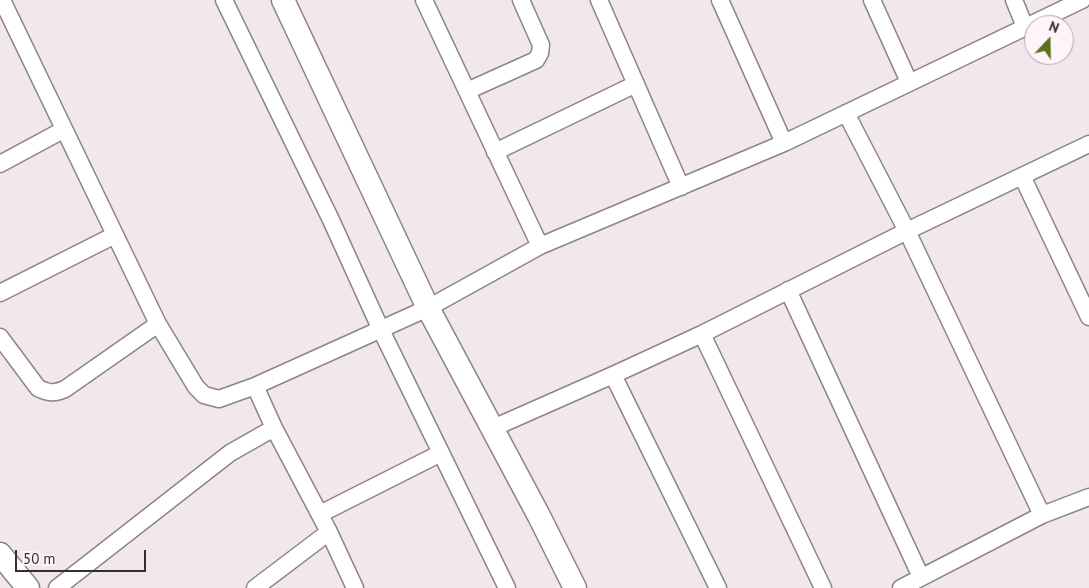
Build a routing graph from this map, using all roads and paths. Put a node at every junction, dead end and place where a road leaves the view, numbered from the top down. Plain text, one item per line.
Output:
1 (2, 0) edge
2 (224, 0) edge
3 (283, 0) edge
4 (424, 0) edge
5 (521, 0) edge
6 (599, 0) edge
7 (720, 0) edge
8 (872, 0) edge
9 (1014, 0) edge
10 (1082, 0) edge
11 (1051, 15) edge
12 (1024, 22) edge
13 (1024, 28) edge
14 (909, 82) junction
15 (636, 84) junction
16 (467, 92) junction
17 (846, 112) junction
18 (63, 130) junction
19 (784, 143) junction
20 (1089, 144) edge
21 (495, 152) junction
22 (0, 164) edge
23 (1022, 176) junction
24 (680, 186) junction
25 (907, 231) junction
26 (115, 235) junction
27 (540, 246) junction
28 (788, 290) junction
29 (0, 293) edge
30 (428, 308) junction
31 (1089, 317) edge
32 (158, 324) junction
33 (381, 330) junction
34 (702, 334) junction
35 (0, 337) edge
36 (613, 375) junction
37 (255, 386) junction
38 (274, 428) junction
39 (493, 428) junction
40 (441, 453) junction
41 (1089, 496) edge
42 (320, 514) junction
43 (1042, 515) junction
44 (329, 532) junction
45 (0, 554) edge
46 (921, 577) junction
47 (28, 588) edge
48 (57, 588) edge
49 (255, 588) edge
50 (355, 588) edge
51 (507, 588) edge
52 (575, 588) edge
53 (718, 588) edge
54 (823, 588) edge
55 (901, 588) edge

1 - 18 street
2 - 33 street
3 - 30 street
4 - 16 street
5 - 16 street
6 - 15 street
7 - 19 street
8 - 14 street
9 - 12 street
10 - 11 street
13 - 14 street
14 - 17 street
15 - 21 street
15 - 24 street
16 - 21 street
17 - 19 street
17 - 25 street
18 - 22 street
18 - 26 street
19 - 24 street
20 - 23 street
21 - 27 street
23 - 25 street
23 - 31 street
24 - 27 street
25 - 28 street
25 - 43 street
26 - 29 street
26 - 32 street
27 - 30 street
28 - 34 street
28 - 46 street
30 - 33 street
30 - 39 street
32 - 35 street
32 - 37 street
33 - 37 street
33 - 40 street
34 - 36 street
34 - 54 street
36 - 39 street
36 - 53 street
37 - 38 street
38 - 42 street
38 - 48 street
39 - 52 street
40 - 42 street
40 - 51 street
41 - 43 street
42 - 44 street
43 - 46 street
44 - 49 street
44 - 50 street
45 - 47 street
46 - 55 street

